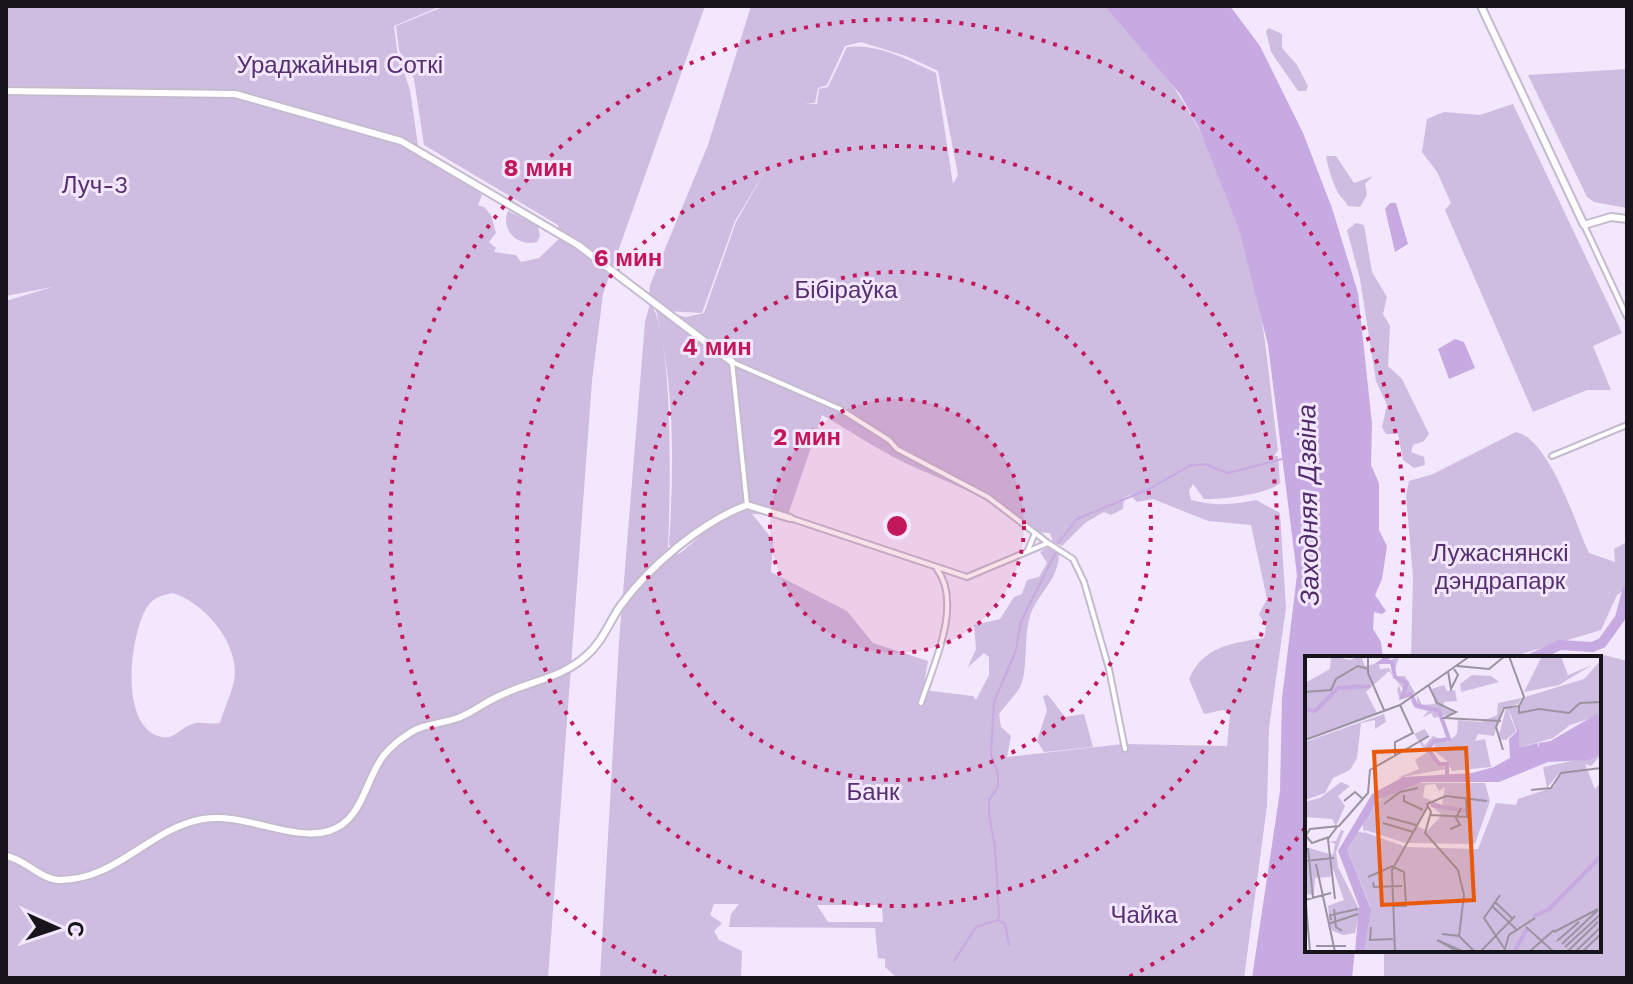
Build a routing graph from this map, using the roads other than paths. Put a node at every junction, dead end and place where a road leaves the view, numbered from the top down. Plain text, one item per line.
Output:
1 (1481, 6) edge
2 (6, 91) edge
3 (1627, 219) edge
4 (1584, 225) junction
5 (1627, 317) edge
6 (732, 362) junction
7 (1627, 425) edge
8 (1552, 456) dead end
9 (747, 505) junction
10 (790, 518) joint
11 (1035, 533) junction
12 (1048, 543) junction
13 (1028, 550) junction
14 (935, 567) junction
15 (921, 703) dead end
16 (1125, 749) dead end
17 (6, 856) edge

1 - 4 street
2 - 6 street
3 - 4 street
4 - 5 street
6 - 9 street
6 - 11 street
7 - 8 street
9 - 10 street
9 - 17 street
10 - 14 street
11 - 12 street
11 - 13 street
12 - 13 street
12 - 16 street
13 - 14 street
14 - 15 street

